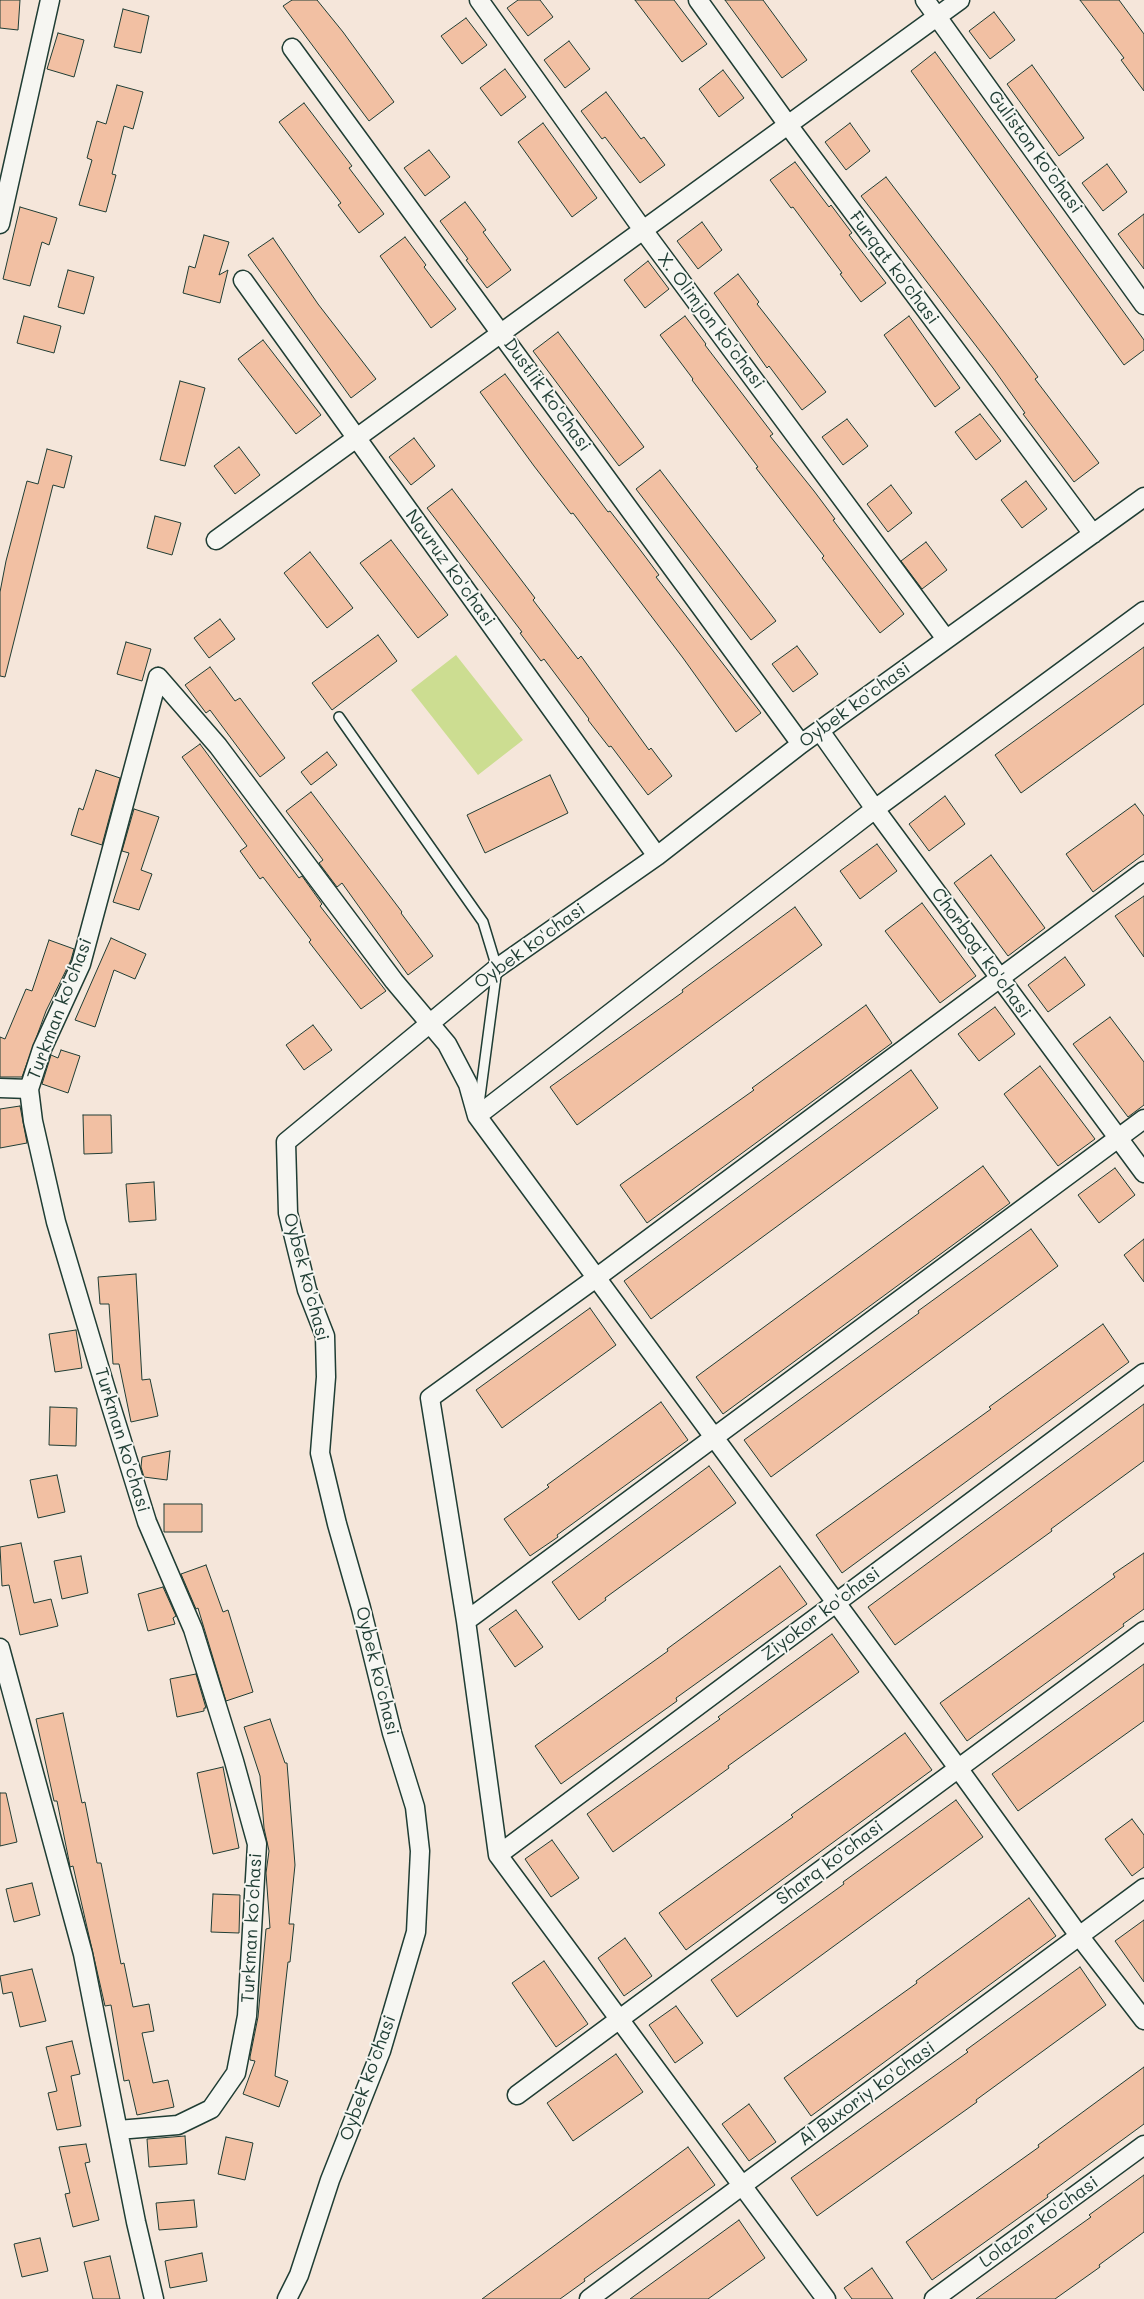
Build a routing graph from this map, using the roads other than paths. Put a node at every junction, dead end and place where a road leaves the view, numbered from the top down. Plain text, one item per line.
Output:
1 (50, 0) edge
2 (479, 0) edge
3 (698, 0) edge
4 (925, 0) edge
5 (960, 0) edge
6 (937, 16) junction
7 (292, 48) dead end
8 (788, 125) junction
9 (0, 224) edge
10 (643, 230) junction
11 (243, 280) dead end
12 (1144, 305) edge
13 (502, 333) junction
14 (356, 438) junction
15 (1144, 497) edge
16 (1093, 534) junction
17 (216, 540) dead end
18 (1144, 611) edge
19 (946, 639) junction
20 (339, 717) dead end
21 (820, 731) junction
22 (801, 744) junction
23 (875, 809) junction
24 (657, 856) junction
25 (1144, 871) edge
26 (497, 968) junction
27 (1000, 979) junction
28 (430, 1023) junction
29 (0, 1088) edge
30 (28, 1089) junction
31 (477, 1116) junction
32 (1144, 1119) edge
33 (1119, 1138) junction
34 (1144, 1173) edge
35 (596, 1278) junction
36 (1144, 1373) edge
37 (714, 1436) junction
38 (836, 1604) junction
39 (466, 1621) junction
40 (1144, 1631) edge
41 (0, 1648) edge
42 (958, 1768) junction
43 (498, 1855) junction
44 (1144, 1888) edge
45 (1080, 1937) junction
46 (619, 2020) junction
47 (1144, 2020) edge
48 (517, 2095) dead end
49 (118, 2130) junction
50 (1144, 2145) edge
51 (742, 2186) junction
52 (154, 2299) edge
53 (287, 2299) edge
54 (589, 2299) edge
55 (826, 2299) edge
56 (934, 2299) edge

1 - 9 street
2 - 10 street, X. Olimjon ko'chasi
3 - 8 street, Furqat ko'chasi
4 - 6 street, Guliston ko'chasi
5 - 6 street
6 - 8 street
6 - 12 street, Guliston ko'chasi
7 - 13 street, Dustlik ko'chasi
8 - 10 street
8 - 16 street, Furqat ko'chasi
10 - 13 street
10 - 19 street, X. Olimjon ko'chasi
11 - 14 street, Navruz ko'chasi
13 - 14 street
13 - 22 street, Dustlik ko'chasi
14 - 17 street
14 - 24 street, Navruz ko'chasi
15 - 16 street, Oybek ko'chasi
16 - 19 street, Oybek ko'chasi
18 - 23 street
19 - 21 street, Oybek ko'chasi
20 - 26 lane
21 - 22 street, Oybek ko'chasi
21 - 23 street, Chorbog' ko'chasi
22 - 24 street, Oybek ko'chasi
23 - 27 street, Chorbog' ko'chasi
23 - 31 street
24 - 26 street, Oybek ko'chasi
25 - 27 street
26 - 28 street, Oybek ko'chasi
26 - 31 lane
27 - 33 street, Chorbog' ko'chasi
27 - 35 street
28 - 30 street, Turkman ko'chasi
28 - 31 street
28 - 53 street, Oybek ko'chasi
29 - 30 street
30 - 49 street, Turkman ko'chasi
31 - 35 street
32 - 33 street
33 - 34 street, Chorbog' ko'chasi
33 - 37 street
35 - 37 street
35 - 39 street
36 - 38 street, Ziyokor ko'chasi
37 - 38 street
37 - 39 street
38 - 42 street
38 - 43 street, Ziyokor ko'chasi
39 - 43 street
40 - 42 street, Sharq ko'chasi
41 - 49 street
42 - 45 street
42 - 46 street, Sharq ko'chasi
43 - 46 street
44 - 45 street, Al Buxoriy ko'chasi
45 - 47 street
45 - 51 street, Al Buxoriy ko'chasi
46 - 48 street, Sharq ko'chasi
46 - 51 street
49 - 52 street
50 - 56 street, Lolazor ko'chasi
51 - 54 street, Al Buxoriy ko'chasi
51 - 55 street

